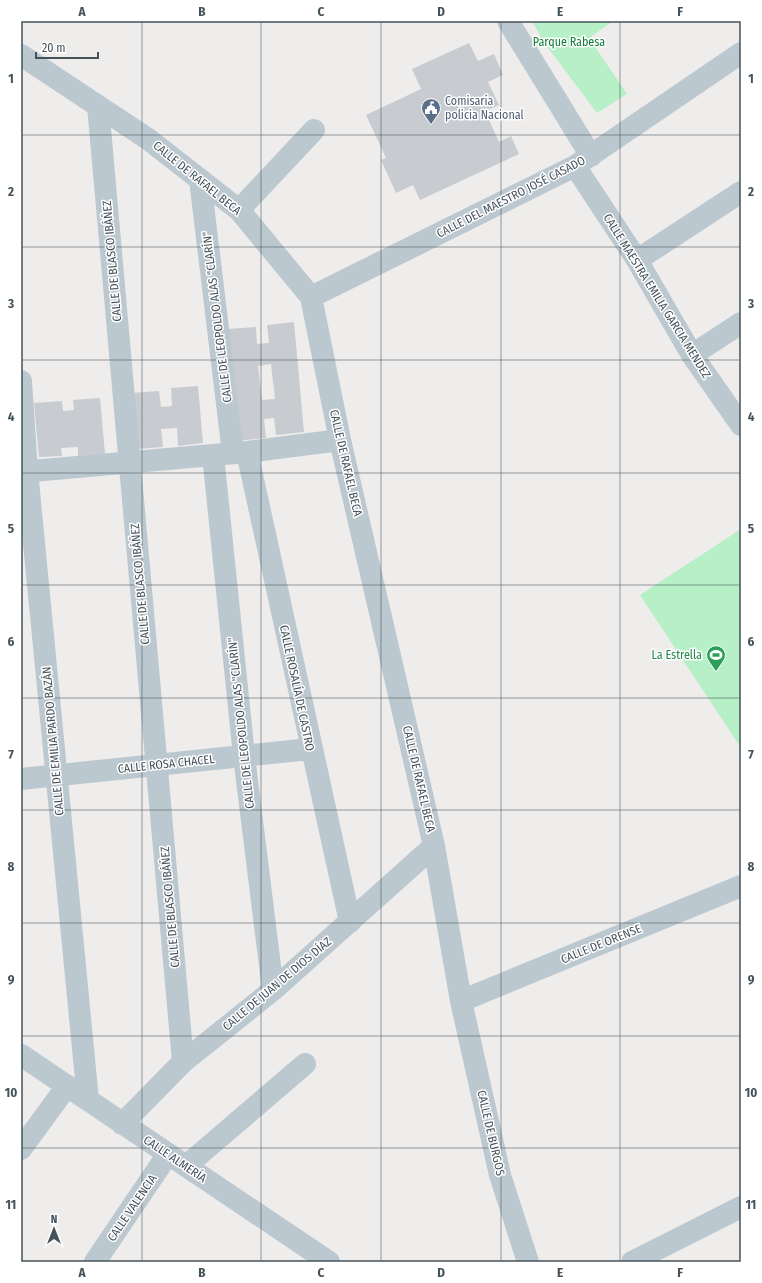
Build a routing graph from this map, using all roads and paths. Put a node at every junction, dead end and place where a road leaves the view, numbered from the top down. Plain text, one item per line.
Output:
1 (508, 21) edge
2 (741, 53) edge
3 (21, 55) edge
4 (98, 106) junction
5 (314, 130) dead end
6 (583, 161) junction
7 (200, 180) junction
8 (741, 192) edge
9 (239, 210) junction
10 (637, 260) junction
11 (311, 297) junction
12 (741, 323) edge
13 (692, 355) junction
14 (21, 381) edge
15 (741, 425) edge
16 (340, 440) junction
17 (231, 454) junction
18 (129, 462) junction
19 (24, 472) edge
20 (310, 749) junction
21 (244, 756) junction
22 (157, 764) junction
23 (56, 776) junction
24 (21, 779) edge
25 (434, 846) junction
26 (741, 886) edge
27 (350, 922) junction
28 (273, 990) junction
29 (461, 1001) junction
30 (21, 1055) edge
31 (183, 1062) junction
32 (305, 1064) dead end
33 (67, 1086) junction
34 (88, 1100) junction
35 (122, 1124) junction
36 (21, 1149) edge
37 (168, 1154) junction
38 (186, 1166) junction
39 (741, 1207) edge
40 (95, 1262) edge
41 (329, 1262) edge
42 (528, 1262) edge
43 (632, 1262) edge

1 - 6 street, CALLE MAESTRA EMILIA GARCIA MENDEZ
2 - 6 street, CALLE DEL MAESTRO JOSÉ CASADO
3 - 4 street, CALLE DE RAFAEL BECA
4 - 7 street, CALLE DE RAFAEL BECA
4 - 18 street, CALLE DE BLASCO IBÁÑEZ
5 - 9 street
6 - 10 street, CALLE MAESTRA EMILIA GARCIA MENDEZ
6 - 11 street, CALLE DEL MAESTRO JOSÉ CASADO
7 - 9 street, CALLE DE RAFAEL BECA
7 - 17 street, CALLE DE LEOPOLDO ALAS "CLARÍN"
8 - 10 street
9 - 11 street, CALLE DE RAFAEL BECA
10 - 13 street, CALLE MAESTRA EMILIA GARCIA MENDEZ
11 - 16 street, CALLE DE RAFAEL BECA
12 - 13 street
13 - 15 street, CALLE MAESTRA EMILIA GARCIA MENDEZ
14 - 19 street, CALLE DE EMILIA PARDO BAZÁN
16 - 17 street
16 - 25 street, CALLE DE RAFAEL BECA
17 - 18 street
17 - 20 street, CALLE ROSALÍA DE CASTRO
17 - 21 street, CALLE DE LEOPOLDO ALAS "CLARÍN"
18 - 19 street
18 - 22 street, CALLE DE BLASCO IBÁÑEZ
19 - 23 street, CALLE DE EMILIA PARDO BAZÁN
20 - 21 street, CALLE ROSA CHACEL
20 - 27 street, CALLE ROSALÍA DE CASTRO
21 - 22 street, CALLE ROSA CHACEL
21 - 28 street, CALLE DE LEOPOLDO ALAS "CLARÍN"
22 - 23 street, CALLE ROSA CHACEL
22 - 31 street, CALLE DE BLASCO IBÁÑEZ
23 - 24 street, CALLE ROSA CHACEL
23 - 34 street, CALLE DE EMILIA PARDO BAZÁN
25 - 27 street, CALLE DE JUAN DE DIOS DÍAZ
25 - 29 street, CALLE DE RAFAEL BECA
26 - 29 street, CALLE DE ORENSE
27 - 28 street, CALLE DE JUAN DE DIOS DÍAZ
28 - 31 street, CALLE DE JUAN DE DIOS DÍAZ
29 - 42 street, CALLE DE BURGOS
30 - 33 street, CALLE ALMERÍA
31 - 35 street, CALLE DE JUAN DE DIOS DÍAZ
32 - 38 street
33 - 34 street, CALLE ALMERÍA
33 - 36 street
34 - 35 street, CALLE ALMERÍA
35 - 37 street, CALLE ALMERÍA
37 - 38 street, CALLE ALMERÍA
37 - 40 street, CALLE VALENCIA
38 - 41 street, CALLE ALMERÍA
39 - 43 street

